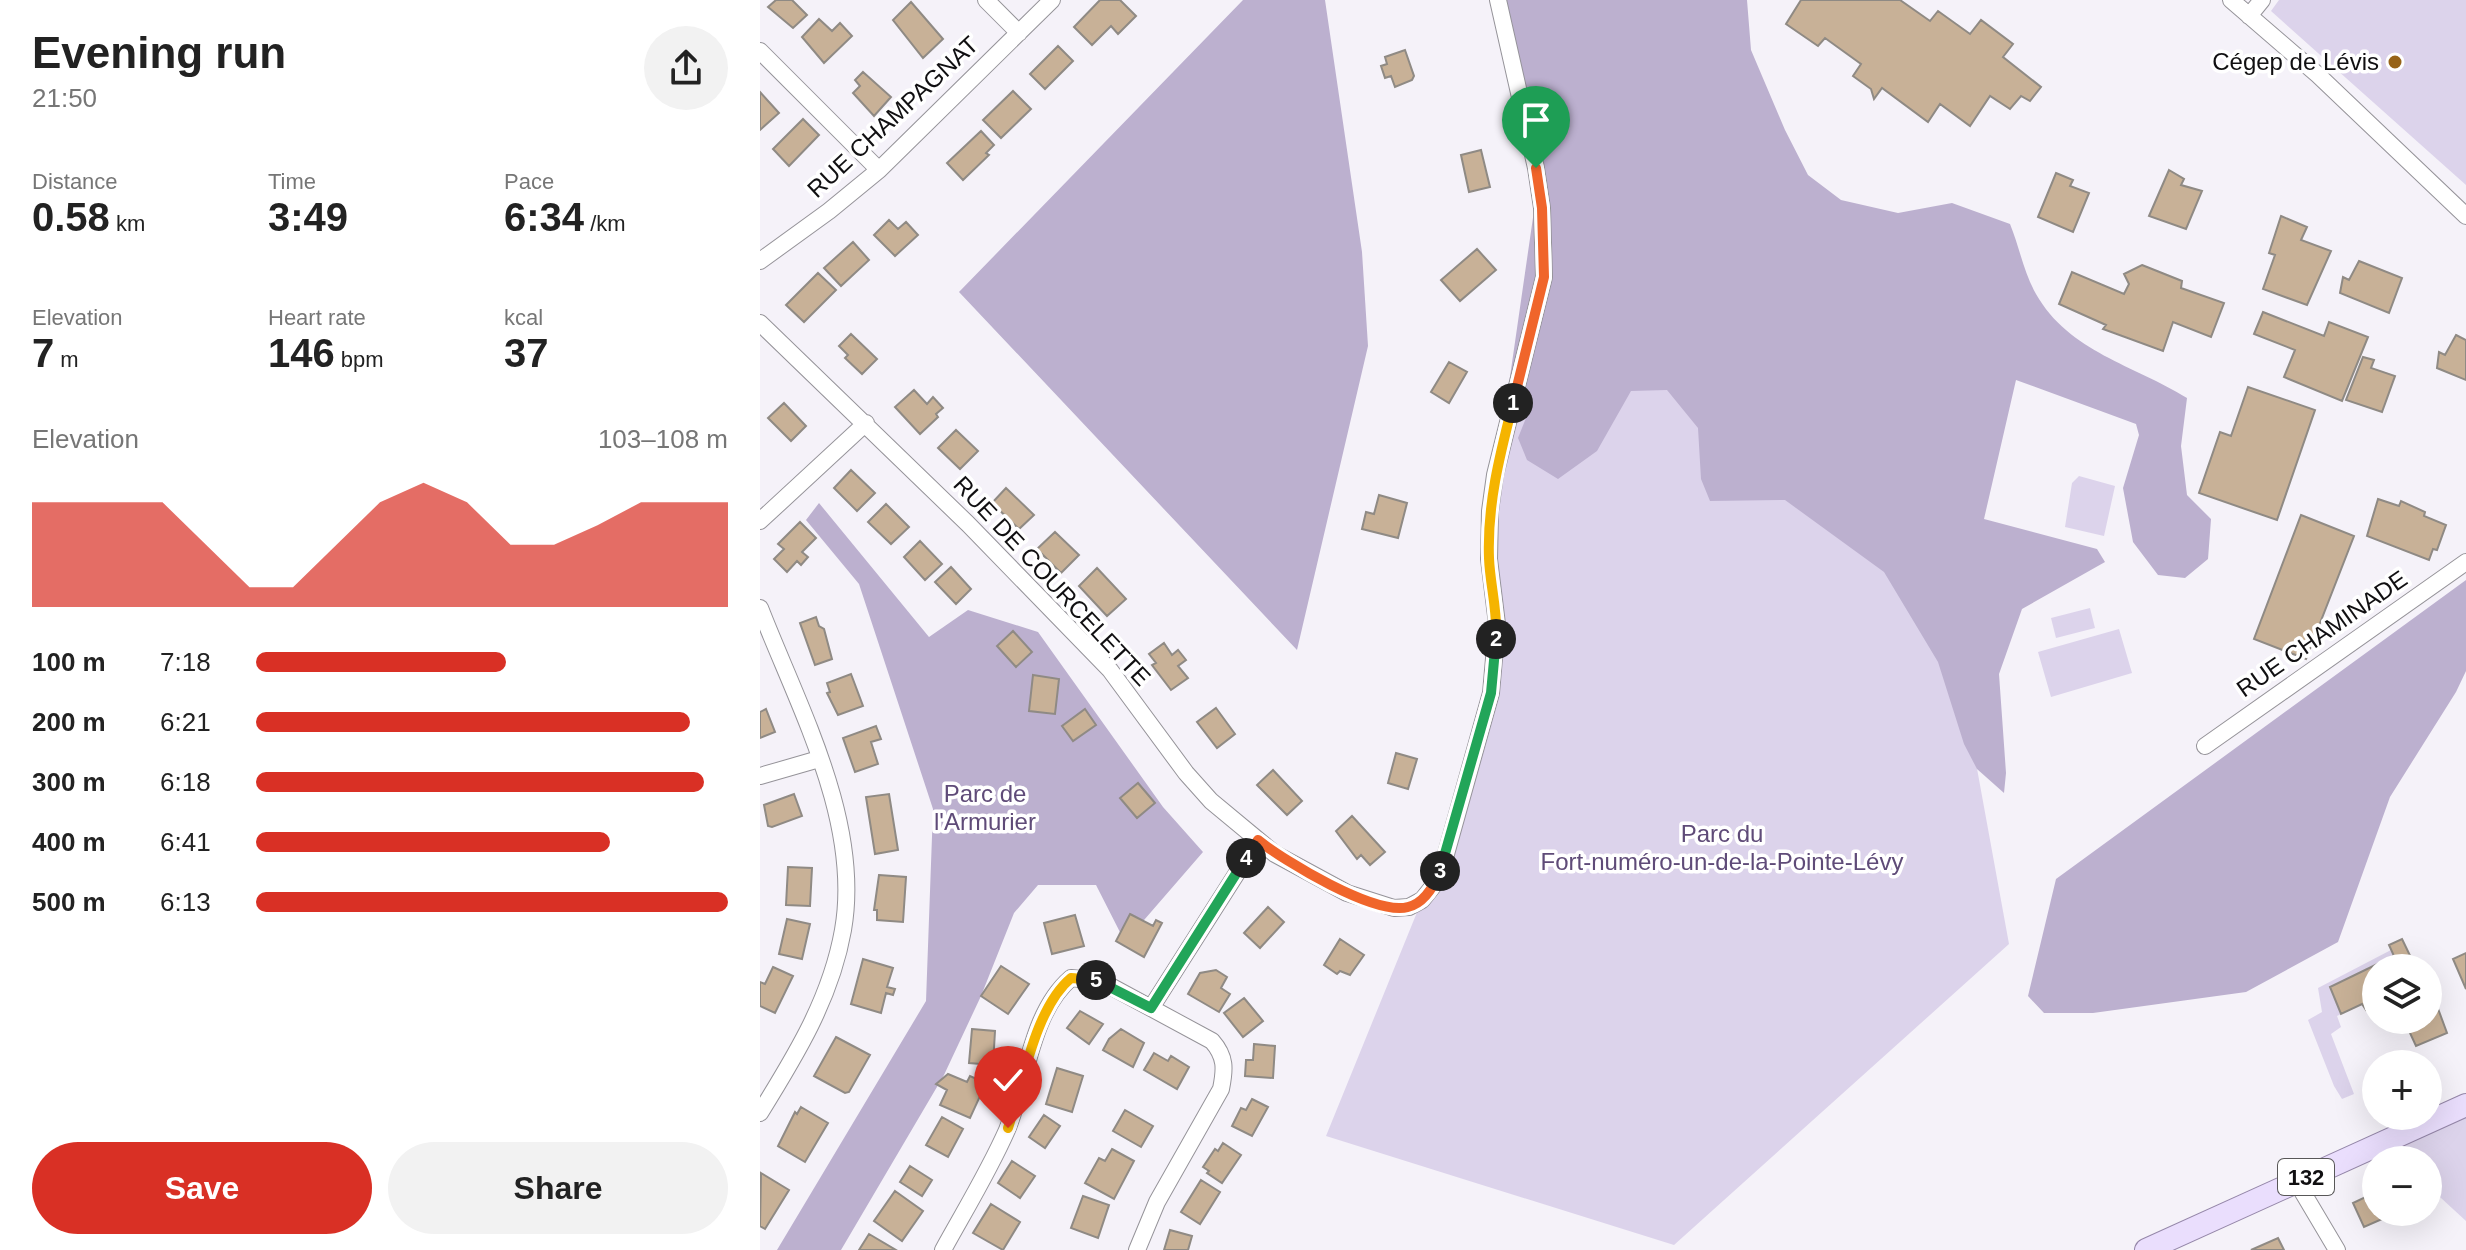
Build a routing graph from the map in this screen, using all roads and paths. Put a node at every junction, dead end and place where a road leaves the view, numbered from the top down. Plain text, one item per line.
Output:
1 (986, 0) edge
2 (1052, 0) edge
3 (1498, 0) edge
4 (2231, 0) edge
5 (2262, 0) edge
6 (2249, 16) junction
7 (1019, 33) junction
8 (760, 51) edge
9 (879, 170) junction
10 (2466, 216) edge
11 (760, 261) edge
12 (760, 323) edge
13 (866, 423) junction
14 (760, 521) edge
15 (2466, 562) edge
16 (760, 608) edge
17 (2205, 746) dead end
18 (819, 759) junction
19 (760, 776) edge
20 (1258, 840) junction
21 (1151, 1008) junction
22 (2466, 1105) edge
23 (760, 1113) edge
24 (2296, 1181) junction
25 (943, 1250) edge
26 (1137, 1250) edge
27 (2146, 1250) edge
28 (2337, 1250) edge

1 - 7 street
2 - 7 street, RUE CHAMPAGNAT
3 - 20 street, RUE DE COURCELETTE
4 - 6 street
5 - 6 street
6 - 10 street
7 - 9 street, RUE CHAMPAGNAT
8 - 9 street
9 - 11 street, RUE CHAMPAGNAT
12 - 13 street, RUE DE COURCELETTE
13 - 14 street
13 - 20 street, RUE DE COURCELETTE
15 - 17 street, RUE CHAMINADE
16 - 18 street
18 - 19 street
18 - 23 street
20 - 21 street
21 - 25 street
21 - 26 street
22 - 24 main road, 132
24 - 27 main road, 132
24 - 28 street

